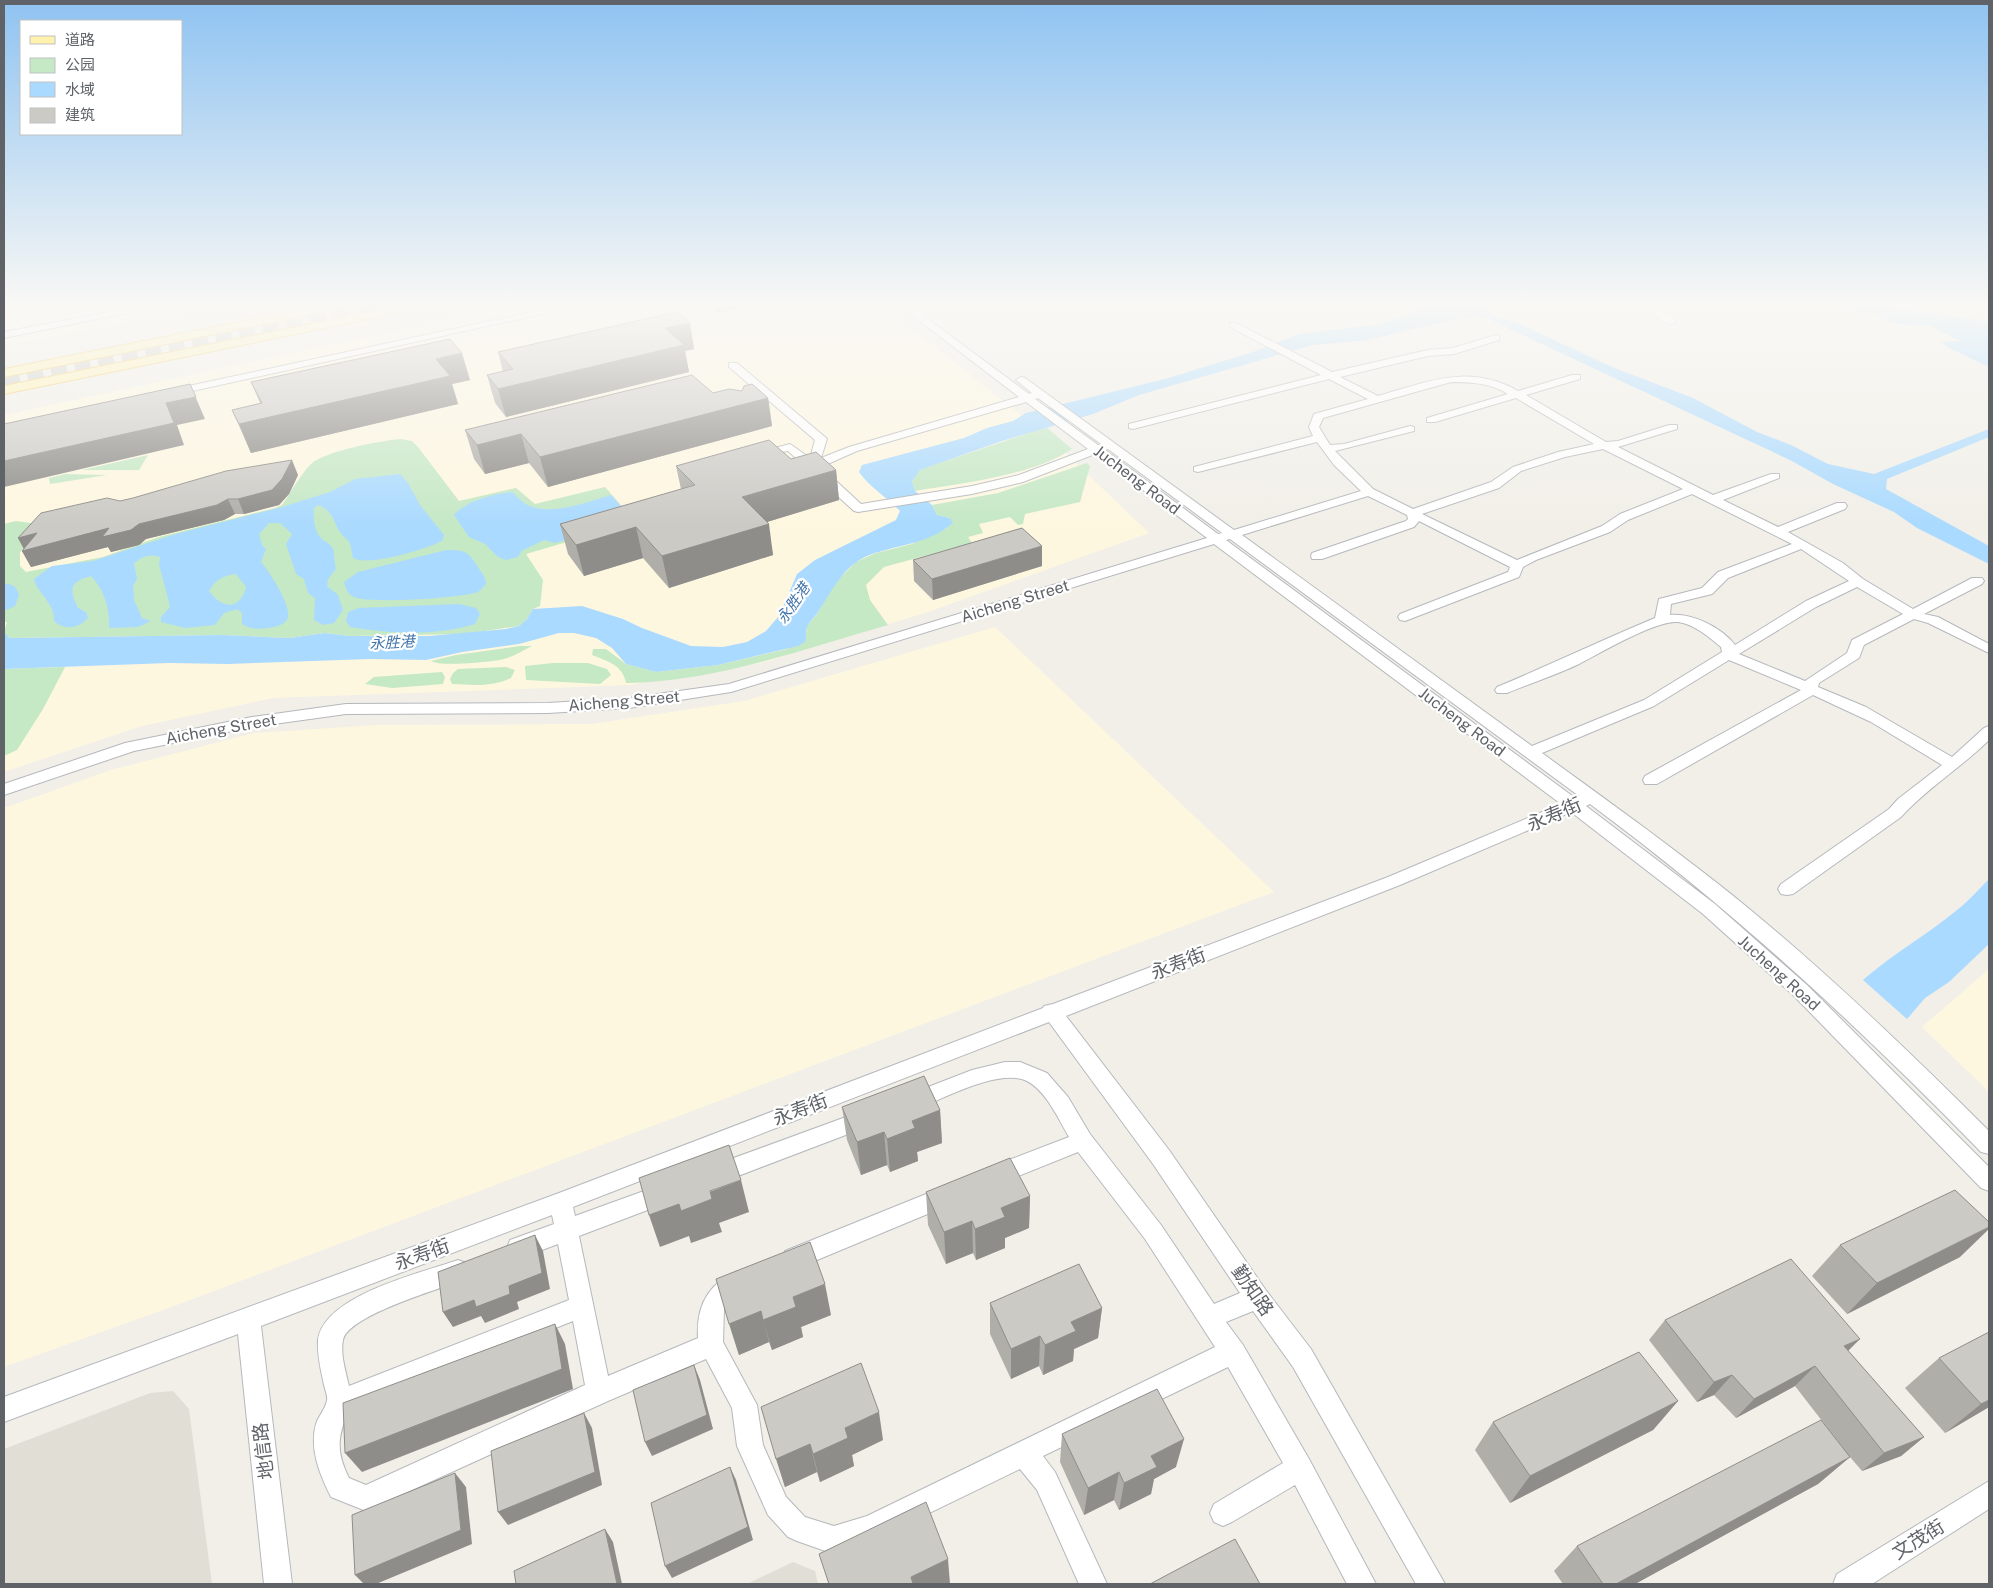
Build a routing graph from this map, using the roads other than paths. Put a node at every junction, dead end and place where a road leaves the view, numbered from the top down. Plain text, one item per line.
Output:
1 (67, 377) edge
2 (245, 377) edge
3 (747, 377) edge
4 (1001, 377) edge
5 (1018, 377) edge
6 (1331, 377) joint
7 (1576, 377) dead end
8 (4, 390) edge
9 (1041, 394) junction
10 (1518, 395) junction
11 (157, 396) edge
12 (1027, 398) junction
13 (1377, 400) junction
14 (1430, 420) dead end
15 (1133, 426) dead end
16 (1673, 427) dead end
17 (1410, 429) dead end
18 (1319, 438) junction
19 (1110, 444) junction
20 (1604, 445) junction
21 (1326, 449) junction
22 (1096, 450) junction
23 (771, 452) edge
24 (813, 466) junction
25 (1198, 469) dead end
26 (1774, 476) dead end
27 (1694, 489) junction
28 (1369, 492) junction
29 (1714, 499) junction
30 (1841, 506) dead end
31 (1412, 513) junction
32 (1779, 531) junction
33 (1224, 536) junction
34 (1802, 544) junction
35 (1317, 556) dead end
36 (1516, 565) junction
37 (1977, 581) dead end
38 (1858, 582) junction
39 (1914, 615) junction
40 (1405, 617) dead end
41 (1660, 620) junction
42 (1989, 649) edge
43 (1730, 655) junction
44 (1502, 690) dead end
45 (1810, 691) junction
46 (1989, 731) edge
47 (1530, 752) junction
48 (1953, 765) junction
49 (1651, 780) dead end
50 (4, 790) edge
51 (1592, 797) junction
52 (1575, 806) junction
53 (1787, 889) dead end
54 (1051, 1011) junction
55 (1082, 1141) junction
56 (1989, 1144) edge
57 (1989, 1181) edge
58 (562, 1202) junction
59 (567, 1229) junction
60 (1257, 1297) junction
61 (582, 1306) junction
62 (1209, 1318) junction
63 (248, 1319) junction
64 (711, 1345) junction
65 (1232, 1352) junction
66 (599, 1392) junction
67 (340, 1402) junction
68 (4, 1410) edge
69 (1023, 1452) junction
70 (1300, 1468) junction
71 (1989, 1494) edge
72 (1223, 1514) dead end
73 (278, 1584) edge
74 (1093, 1584) edge
75 (1362, 1584) edge
76 (1431, 1584) edge
77 (1847, 1584) edge

1 - 8 main road
2 - 11 street
3 - 24 street
4 - 12 street, Jucheng Road
5 - 9 street, Jucheng Road
6 - 13 street
6 - 15 street
7 - 10 street
9 - 12 street
9 - 19 street, Jucheng Road
10 - 13 street
10 - 14 street
10 - 20 street
12 - 22 street, Jucheng Road
12 - 24 street
13 - 18 street
16 - 20 street
17 - 21 street
18 - 21 street
18 - 25 street
19 - 22 street
19 - 33 street, Jucheng Road
20 - 27 street
20 - 31 street
21 - 28 street
22 - 24 street
22 - 33 street, Jucheng Road
23 - 24 street
26 - 29 street
27 - 29 street
27 - 36 street
28 - 31 street
28 - 33 street, Aicheng Street
29 - 32 street
30 - 32 street
31 - 35 street
31 - 36 street
32 - 34 street
33 - 47 street, Jucheng Road
33 - 50 street, Aicheng Street
33 - 52 street, Jucheng Road
34 - 38 street
34 - 41 street
36 - 40 street
37 - 39 street
38 - 39 street
38 - 43 street
39 - 42 street
39 - 45 street
41 - 43 street
41 - 44 street
43 - 45 street
43 - 47 street
45 - 48 street
45 - 49 street
46 - 48 street
47 - 51 street, Jucheng Road
48 - 53 street
51 - 52 street, 永寿街
51 - 56 street, Jucheng Road
52 - 54 street, 永寿街
52 - 57 street, Jucheng Road
54 - 58 street, 永寿街
54 - 60 street, 勤知路
55 - 59 street
55 - 62 street
55 - 64 street
58 - 59 street
58 - 63 street, 永寿街
59 - 61 street
59 - 67 street
60 - 62 street
60 - 76 street, 勤知路
61 - 66 street
61 - 67 street
62 - 65 street
63 - 68 street, 永寿街
63 - 73 street, 地信路
64 - 66 street
64 - 69 street
65 - 69 street
65 - 70 street
66 - 67 street
69 - 74 street
70 - 72 street
70 - 75 street
71 - 77 street, 文茂街

